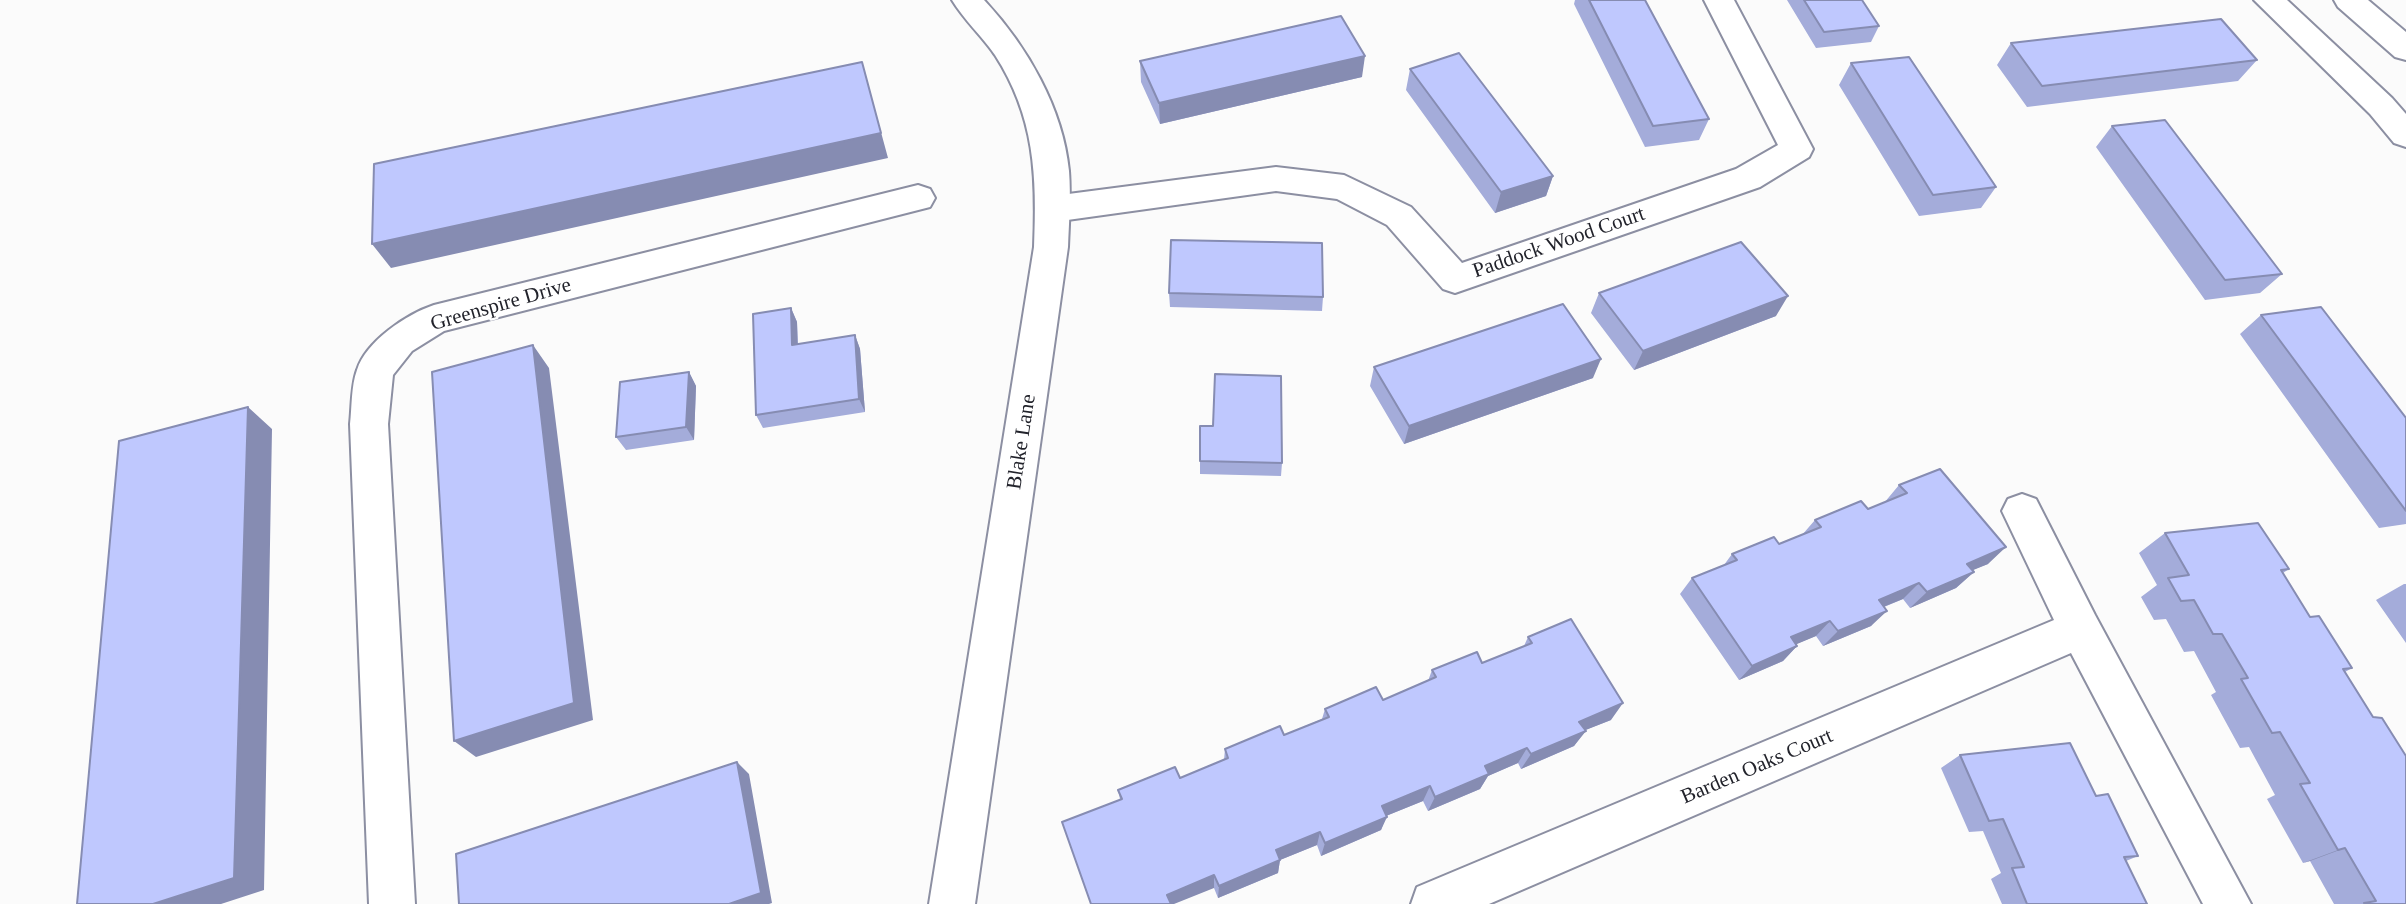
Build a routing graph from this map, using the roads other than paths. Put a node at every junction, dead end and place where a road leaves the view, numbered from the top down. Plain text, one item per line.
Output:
1 (967, 0) edge
2 (1719, 0) edge
3 (2269, 0) edge
4 (2349, 0) edge
5 (2406, 49) edge
6 (2406, 135) edge
7 (918, 198) dead end
8 (1053, 209) junction
9 (2022, 511) dead end
10 (2080, 629) junction
11 (392, 904) edge
12 (953, 904) edge
13 (1434, 904) edge
14 (2228, 904) edge

1 - 8 street, Blake Lane
2 - 8 street, Paddock Wood Court
3 - 6 street
4 - 5 street
7 - 11 street, Greenspire Drive
8 - 12 street, Blake Lane
9 - 10 street
10 - 13 street, Barden Oaks Court
10 - 14 street

